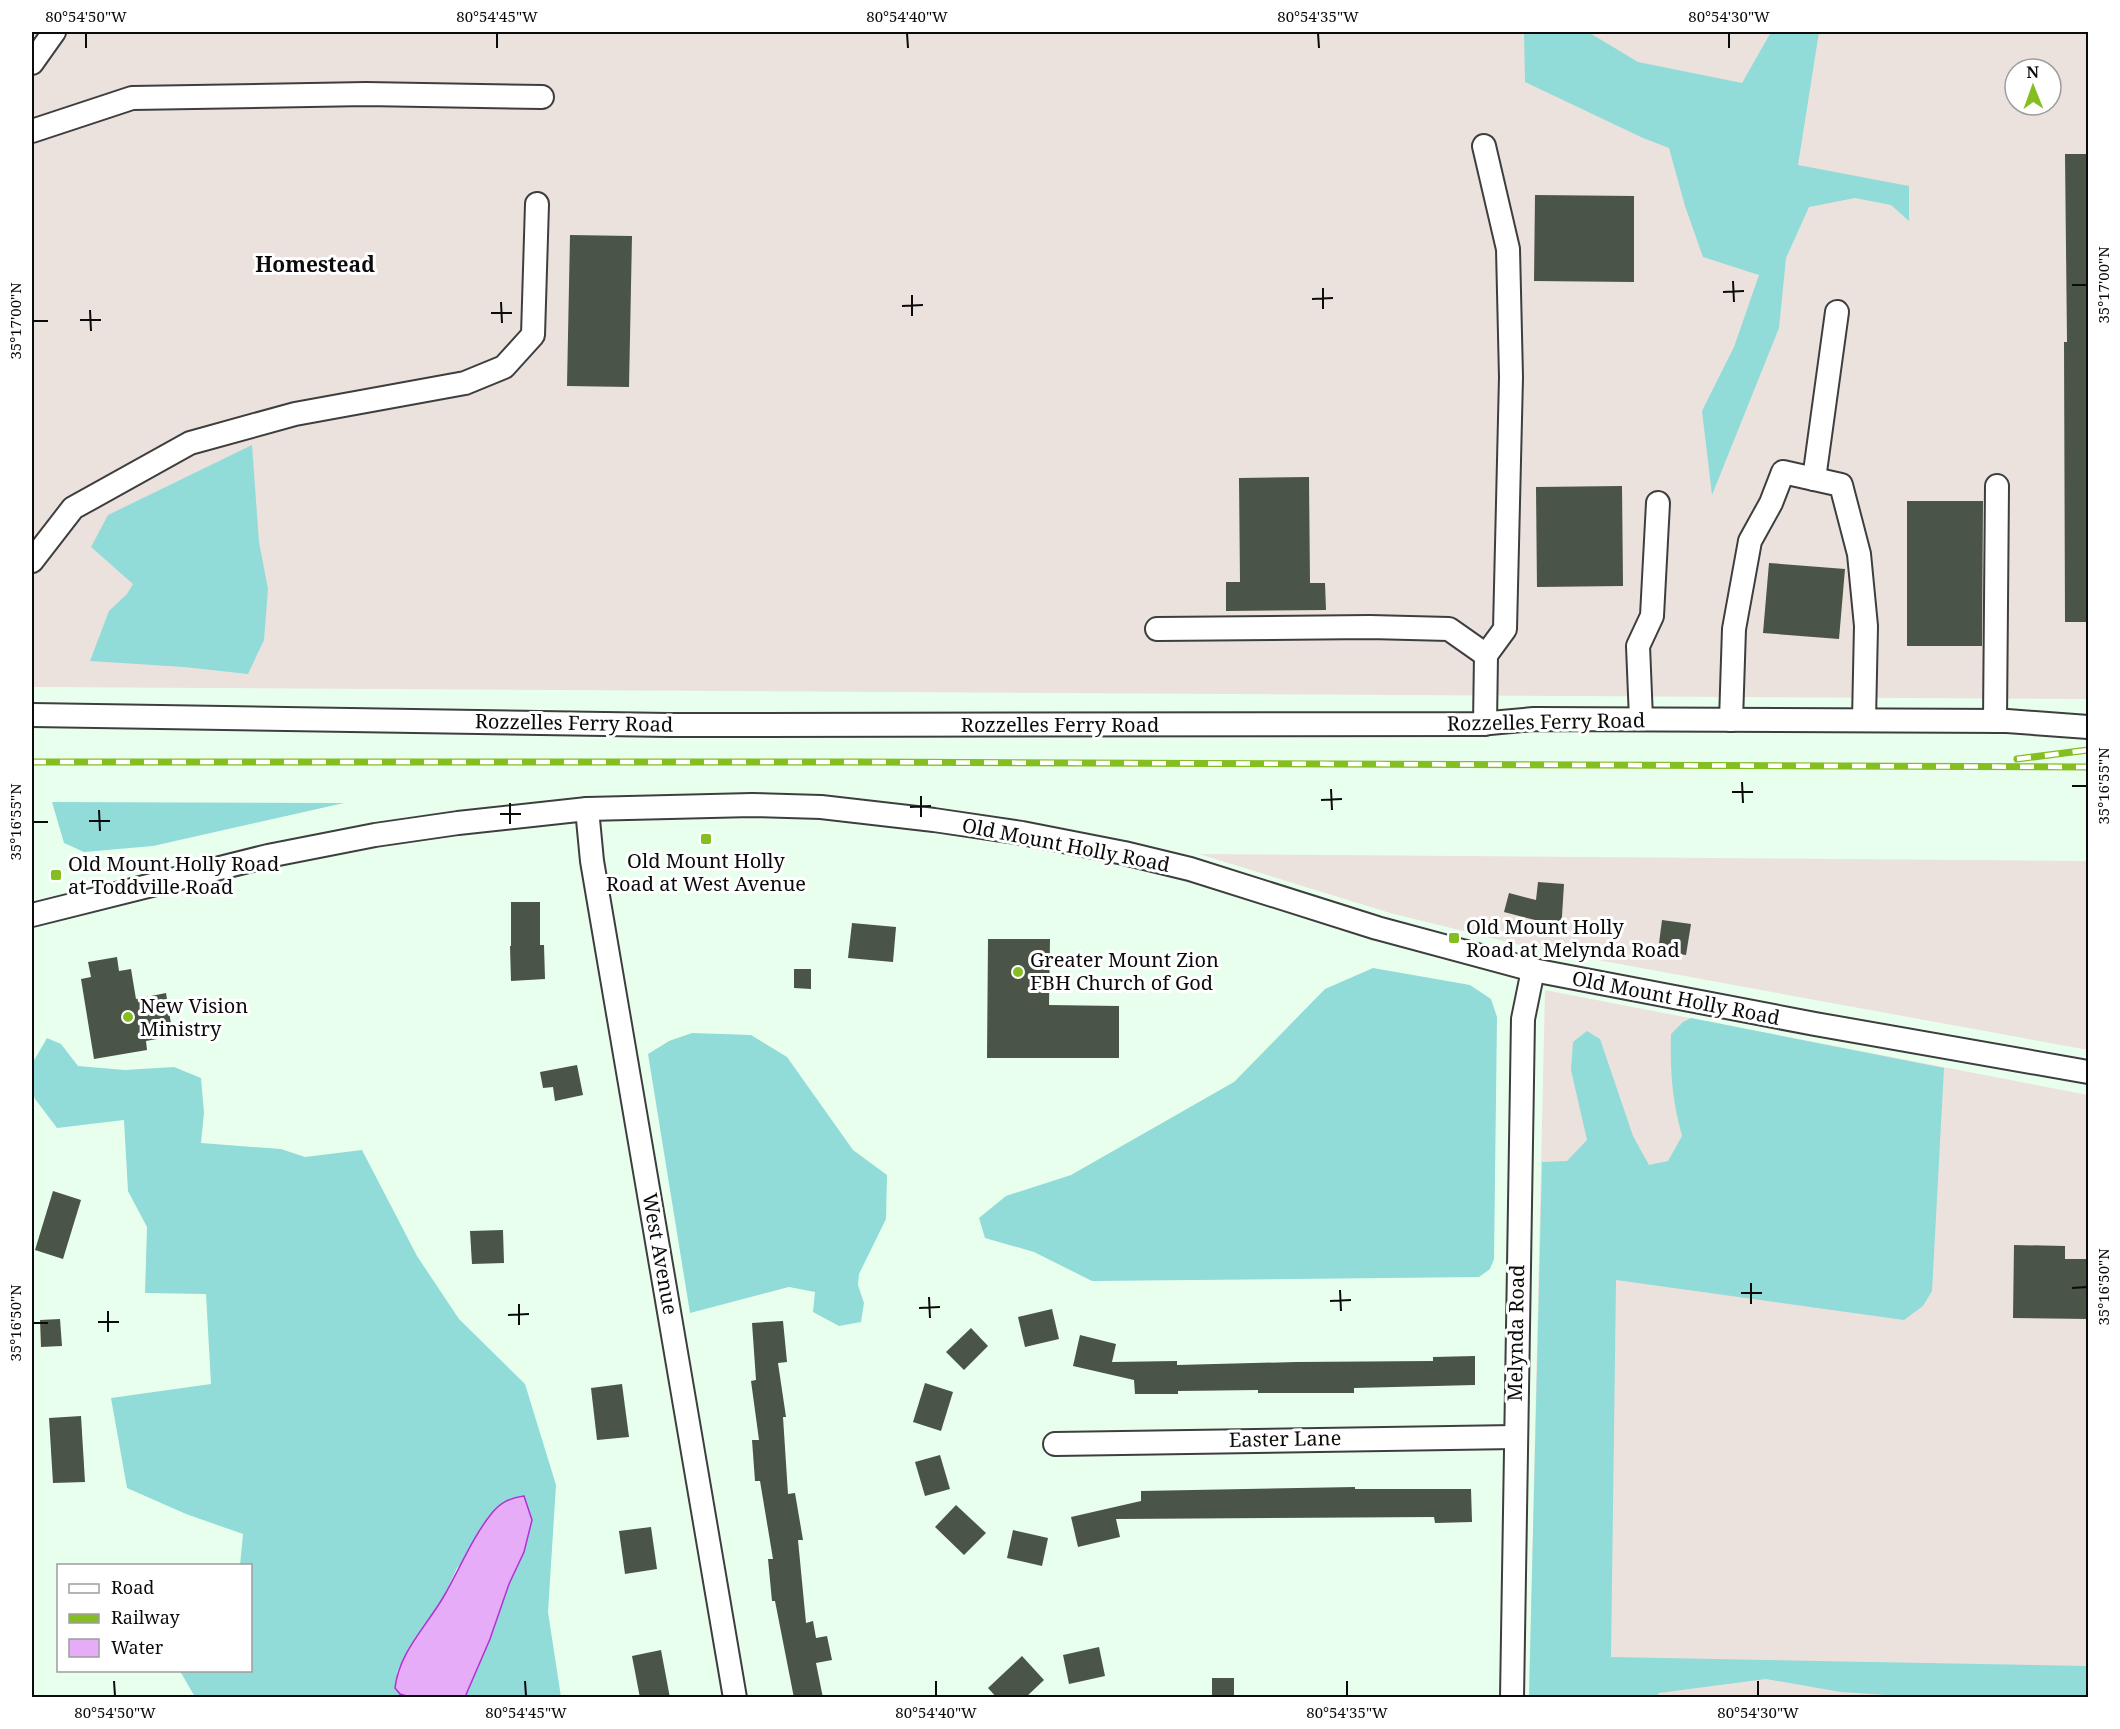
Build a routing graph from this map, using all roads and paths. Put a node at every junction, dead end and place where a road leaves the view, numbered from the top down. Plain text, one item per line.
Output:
1 (54, 32) edge
2 (32, 63) edge
3 (542, 96) dead end
4 (32, 130) edge
5 (1484, 146) dead end
6 (537, 204) dead end
7 (1837, 312) dead end
8 (1814, 479) junction
9 (1997, 486) dead end
10 (1658, 503) dead end
11 (32, 561) edge
12 (1157, 629) dead end
13 (1486, 655) junction
14 (32, 715) edge
15 (1641, 719) junction
16 (1731, 720) junction
17 (1864, 720) junction
18 (1995, 721) junction
19 (1485, 724) junction
20 (2088, 727) edge
21 (587, 809) junction
22 (32, 915) edge
23 (1533, 970) junction
24 (2088, 1072) edge
25 (1515, 1437) junction
26 (1055, 1444) dead end
27 (735, 1698) edge
28 (1512, 1698) edge

1 - 2 street
3 - 4 street
5 - 13 street
6 - 11 street
7 - 8 street
8 - 16 street
8 - 17 street
9 - 18 street
10 - 15 street
12 - 13 street
13 - 19 street
14 - 19 street, Rozzelles Ferry Road
15 - 16 street, Rozzelles Ferry Road
15 - 19 street, Rozzelles Ferry Road
16 - 17 street, Rozzelles Ferry Road
17 - 18 street, Rozzelles Ferry Road
18 - 20 street, Rozzelles Ferry Road
21 - 22 street, Old Mount Holly Road
21 - 23 street, Old Mount Holly Road
21 - 27 street, West Avenue
23 - 24 street, Old Mount Holly Road
23 - 25 street, Melynda Road
25 - 26 street, Easter Lane
25 - 28 street, Melynda Road

